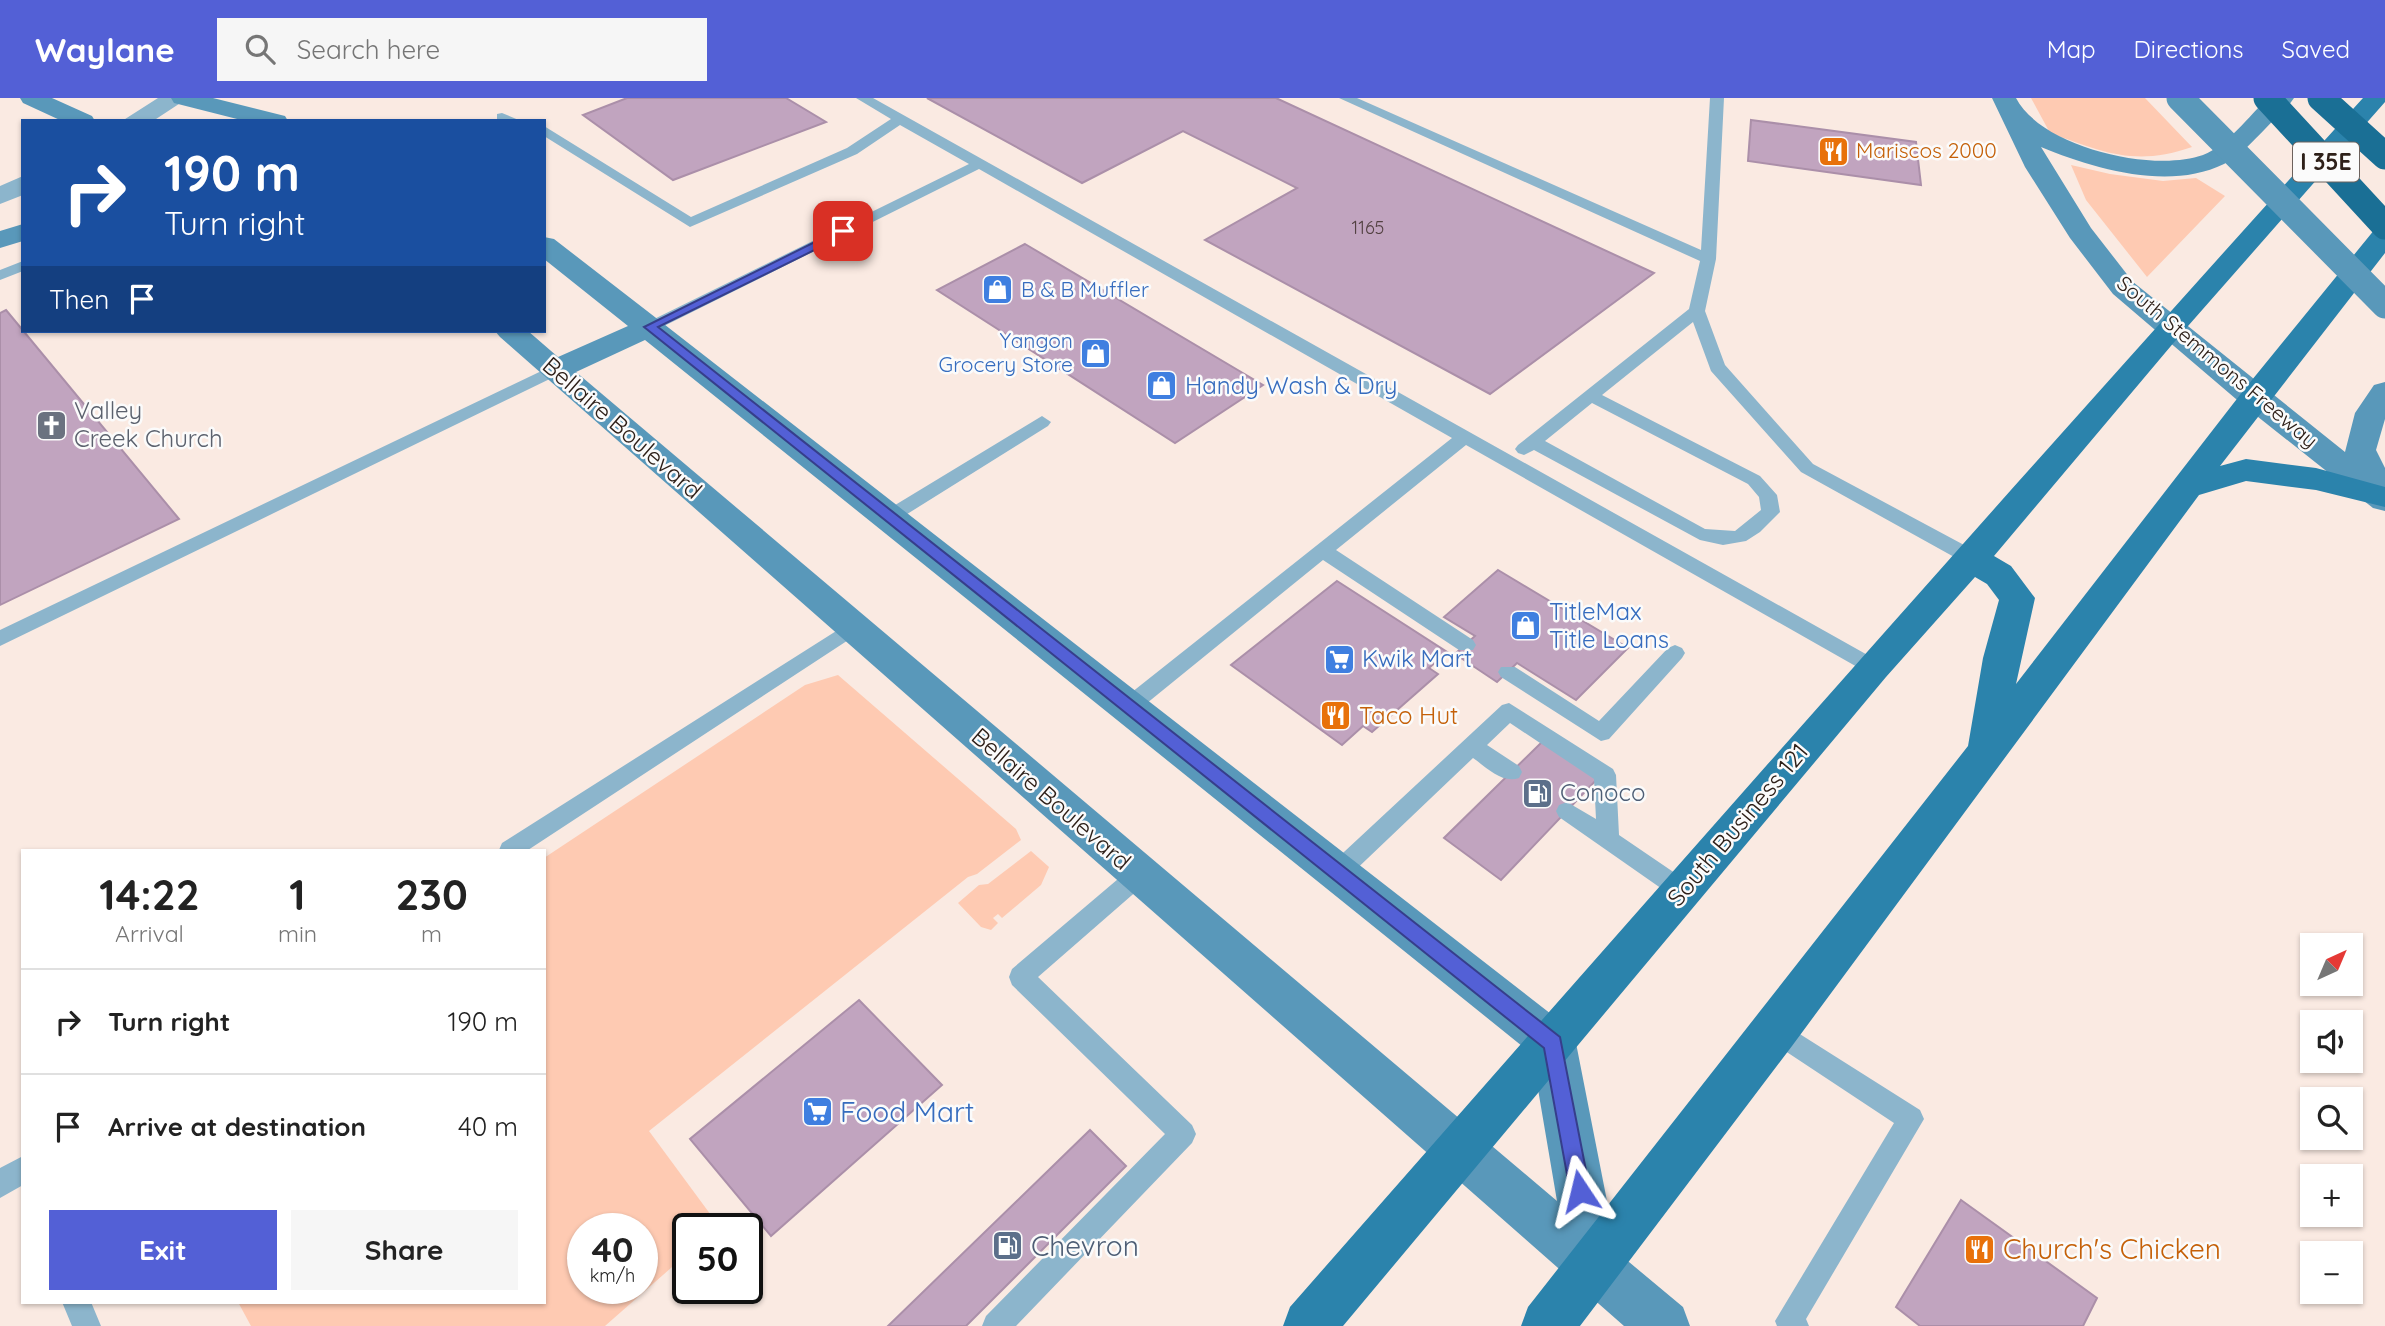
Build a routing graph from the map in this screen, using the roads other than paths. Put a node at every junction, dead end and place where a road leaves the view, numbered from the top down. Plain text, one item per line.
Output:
1 (32, 98) edge
2 (176, 98) edge
3 (183, 98) edge
4 (863, 98) edge
5 (1346, 98) edge
6 (1717, 98) edge
7 (2180, 98) edge
8 (2267, 98) edge
9 (2283, 98) edge
10 (2321, 98) edge
11 (2376, 98) edge
12 (2007, 105) edge
13 (79, 119) edge
14 (138, 119) edge
15 (268, 119) edge
16 (900, 119) junction
17 (546, 131) edge
18 (2385, 156) edge
19 (979, 164) junction
20 (21, 185) edge
21 (0, 197) edge
22 (2385, 226) edge
23 (21, 233) edge
24 (2385, 234) edge
25 (0, 240) edge
26 (546, 247) edge
27 (1708, 259) junction
28 (21, 267) edge
29 (0, 275) edge
30 (2385, 305) edge
31 (1698, 311) junction
32 (650, 327) junction
33 (2171, 328) junction
34 (512, 333) edge
35 (554, 370) junction
36 (2385, 392) edge
37 (1591, 396) junction
38 (2254, 398) junction
39 (1042, 422) dead end
40 (1466, 436) junction
41 (1533, 442) junction
42 (1509, 461) junction
43 (2186, 487) junction
44 (2383, 498) edge
45 (889, 517) junction
46 (1323, 551) junction
47 (1972, 558) junction
48 (852, 628) junction
49 (0, 639) edge
50 (1466, 645) dead end
51 (1675, 653) dead end
52 (1872, 667) junction
53 (1508, 672) dead end
54 (1129, 706) junction
55 (1472, 746) junction
56 (1985, 754) junction
57 (1511, 772) dead end
58 (1567, 811) dead end
59 (1608, 839) junction
60 (512, 849) edge
61 (1338, 872) junction
62 (1139, 875) junction
63 (1682, 891) junction
64 (1776, 1031) junction
65 (1553, 1043) junction
66 (1461, 1152) junction
67 (1594, 1265) junction
68 (77, 1304) edge
69 (88, 1326) edge
70 (996, 1326) edge
71 (1309, 1326) edge
72 (1546, 1326) edge
73 (1664, 1326) edge
74 (1795, 1326) edge

1 - 13 main road
2 - 14 street
3 - 15 main road
4 - 16 lane
5 - 27 lane
6 - 27 lane
7 - 30 main road, bridge
8 - 22 highway, I 35E, bridge
9 - 12 main road
10 - 18 highway, bridge
11 - 33 main road, South Business 121
12 - 33 main road, South Stemmons Freeway
16 - 17 lane
16 - 19 lane
19 - 32 lane
19 - 40 lane
20 - 21 street
23 - 25 main road
24 - 38 main road
26 - 32 main road
27 - 31 lane
28 - 29 lane
31 - 37 lane
31 - 47 lane
32 - 35 main road
32 - 45 main road
33 - 38 main road, South Stemmons Freeway
33 - 47 main road, South Business 121
34 - 35 main road, Bellaire Boulevard
35 - 48 main road, Bellaire Boulevard
35 - 49 lane
36 - 44 main road
37 - 41 lane
37 - 41 lane
38 - 43 main road
38 - 44 main road, South Stemmons Freeway
39 - 45 lane
40 - 42 lane
40 - 46 lane
41 - 42 lane
42 - 52 lane
43 - 44 main road
43 - 56 main road
45 - 54 main road
46 - 50 lane
46 - 54 lane
47 - 52 main road, South Business 121
47 - 56 main road
48 - 60 lane
48 - 62 main road, Bellaire Boulevard
51 - 53 lane
52 - 63 main road, South Business 121
54 - 61 main road
55 - 57 lane
55 - 59 lane
55 - 61 lane
56 - 64 main road
58 - 59 lane
59 - 63 lane
61 - 65 main road
62 - 66 main road, Bellaire Boulevard
62 - 70 lane
63 - 65 main road, South Business 121
64 - 67 main road
64 - 74 lane
65 - 66 main road, South Business 121
65 - 67 main road
66 - 67 main road, Bellaire Boulevard
66 - 71 main road, South Business 121
67 - 72 main road
67 - 73 main road, Bellaire Boulevard
68 - 69 lane

